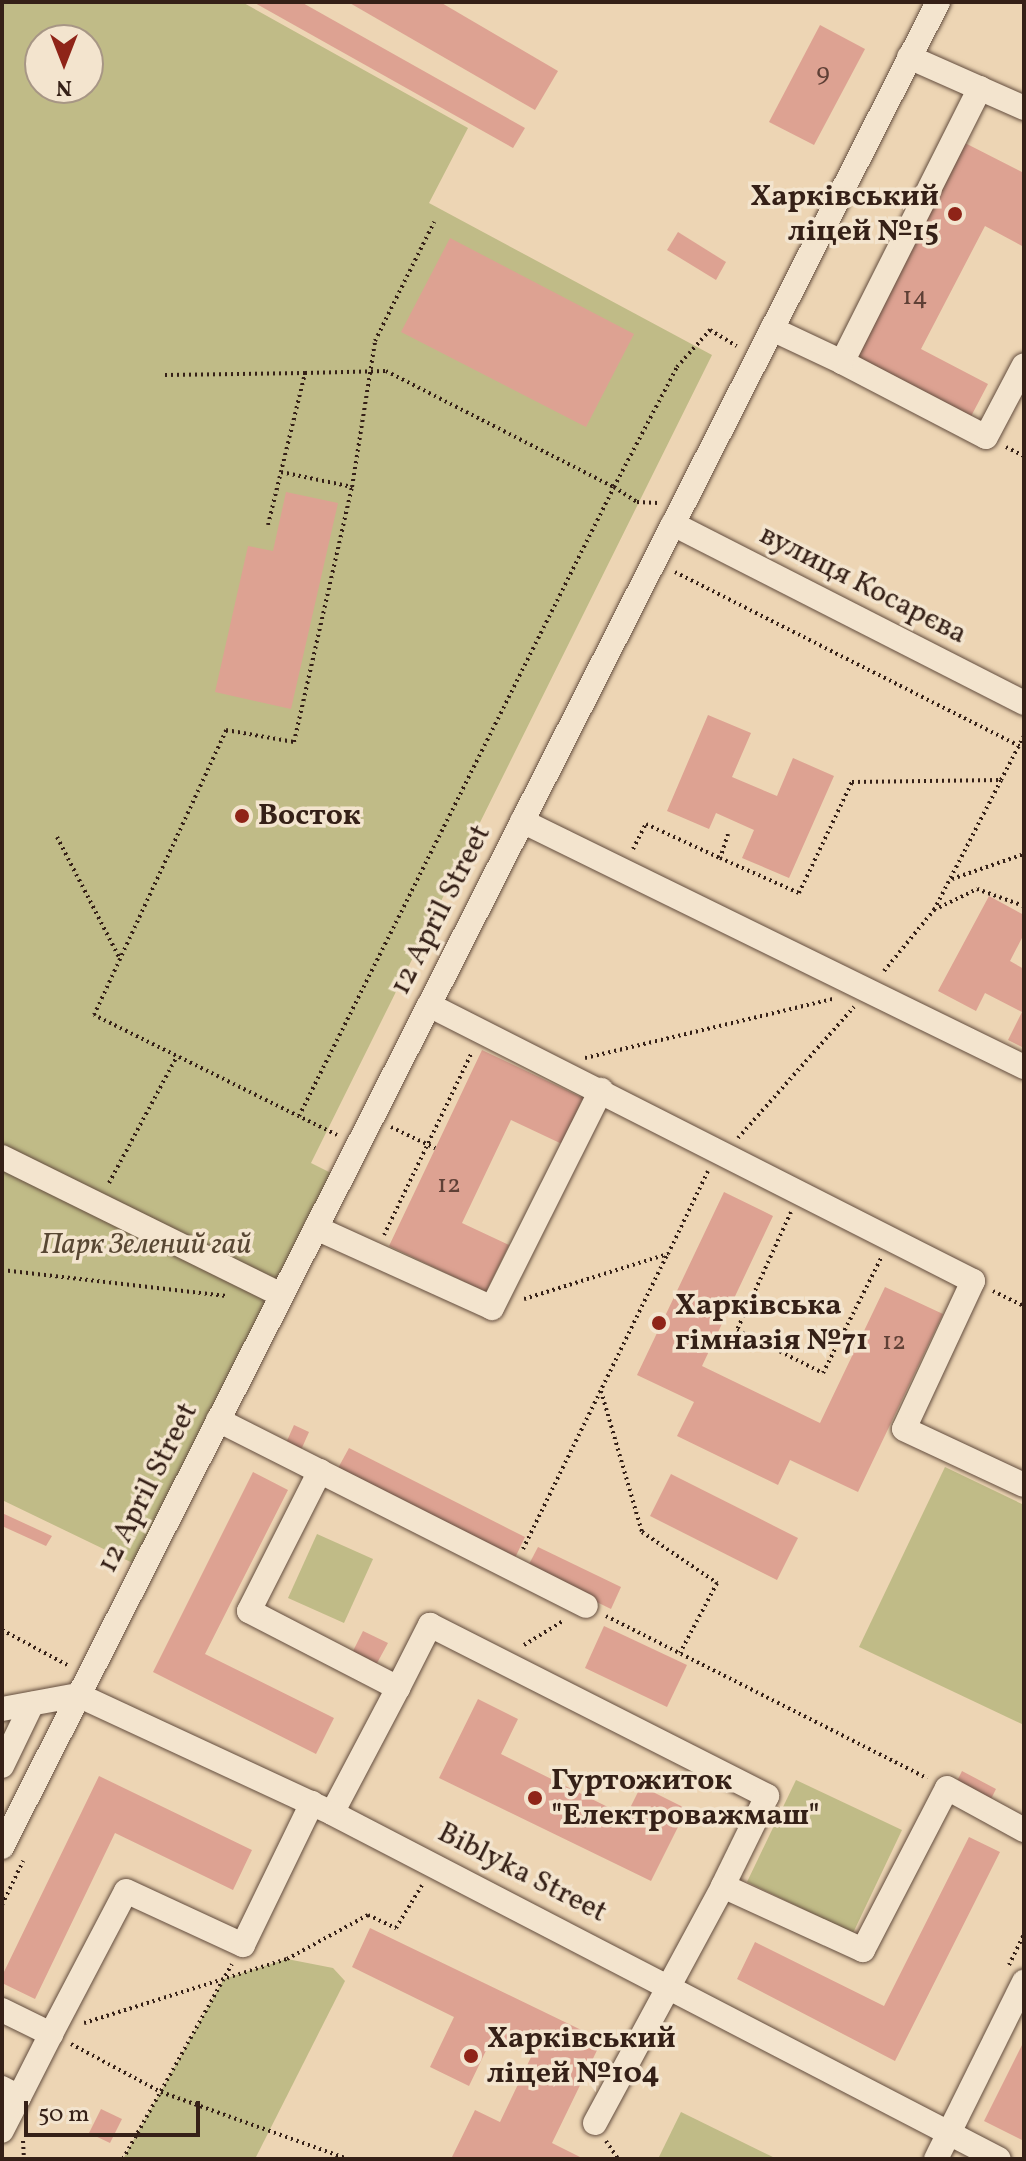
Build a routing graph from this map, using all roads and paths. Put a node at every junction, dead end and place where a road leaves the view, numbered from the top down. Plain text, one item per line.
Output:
1 (938, 2) edge
2 (909, 57) junction
3 (980, 88) junction
4 (1024, 108) edge
5 (434, 222) dead end
6 (772, 329) junction
7 (739, 347) dead end
8 (842, 362) junction
9 (1024, 365) edge
10 (374, 371) junction
11 (305, 373) junction
12 (165, 375) dead end
13 (281, 472) junction
14 (352, 487) junction
15 (614, 487) junction
16 (666, 514) junction
17 (268, 525) dead end
18 (673, 571) dead end
19 (1024, 703) edge
20 (1024, 736) edge
21 (1022, 747) edge
22 (522, 821) junction
23 (728, 834) dead end
24 (57, 837) dead end
25 (1024, 854) edge
26 (720, 858) junction
27 (627, 860) dead end
28 (950, 880) dead end
29 (1024, 906) edge
30 (934, 910) dead end
31 (120, 959) junction
32 (869, 990) junction
33 (429, 1005) junction
34 (483, 1031) junction
35 (177, 1056) junction
36 (1024, 1067) edge
37 (601, 1090) junction
38 (299, 1116) junction
39 (388, 1126) dead end
40 (337, 1135) dead end
41 (427, 1144) junction
42 (435, 1148) dead end
43 (724, 1153) junction
44 (2, 1157) edge
45 (800, 1192) junction
46 (95, 1205) junction
47 (316, 1228) junction
48 (891, 1239) junction
49 (668, 1254) junction
50 (374, 1255) junction
51 (2, 1270) edge
52 (973, 1281) junction
53 (281, 1295) junction
54 (238, 1298) dead end
55 (1024, 1306) edge
56 (492, 1308) junction
57 (601, 1391) junction
58 (218, 1420) junction
59 (320, 1471) junction
60 (1024, 1485) edge
61 (513, 1569) junction
62 (583, 1604) junction
63 (2, 1630) edge
64 (680, 1653) junction
65 (505, 1663) junction
66 (69, 1666) dead end
67 (398, 1688) junction
68 (78, 1695) junction
69 (32, 1704) junction
70 (2, 1709) edge
71 (2, 1766) edge
72 (947, 1788) junction
73 (322, 1808) junction
74 (1024, 1830) edge
75 (2, 1847) edge
76 (422, 1885) dead end
77 (723, 1886) junction
78 (243, 1945) junction
79 (224, 1979) junction
80 (1024, 1982) edge
81 (670, 1983) junction
82 (2, 2010) edge
83 (51, 2034) junction
84 (10, 2092) edge
85 (161, 2092) junction
86 (595, 2123) dead end
87 (2, 2131) edge
88 (948, 2134) junction
89 (123, 2159) edge
90 (348, 2159) edge
91 (936, 2159) edge
92 (999, 2159) edge

1 - 2 street, 12 April Street
2 - 3 street
2 - 6 street, 12 April Street
3 - 4 street
3 - 8 street
5 - 10 path
6 - 8 street
6 - 16 street, 12 April Street
7 - 15 path
8 - 9 street
10 - 11 path
10 - 14 path
10 - 15 path
11 - 12 path
11 - 13 path
13 - 14 path
13 - 17 path
14 - 31 path
15 - 16 path
15 - 38 path
16 - 19 street, вулиця Косарєва
16 - 22 street, 12 April Street
18 - 21 path
20 - 21 path
21 - 26 path
22 - 32 street
22 - 33 street, 12 April Street
23 - 26 path
24 - 31 path
25 - 28 path
26 - 27 path
29 - 30 path
31 - 35 path
32 - 36 street
32 - 43 path
33 - 34 street
33 - 47 street, 12 April Street
34 - 37 street
34 - 41 path
35 - 38 path
35 - 46 path
37 - 43 street
37 - 56 street
38 - 40 path
39 - 41 path
41 - 42 path
41 - 50 path
43 - 45 street
43 - 49 path
44 - 46 street
45 - 48 street
45 - 48 path
46 - 53 street
47 - 50 street
47 - 53 street, 12 April Street
48 - 52 street
49 - 56 path
49 - 57 path
50 - 56 street
51 - 54 path
52 - 55 path
52 - 60 street
53 - 58 street, 12 April Street
57 - 61 path
57 - 64 path
58 - 59 street
58 - 68 street, 12 April Street
59 - 61 street
59 - 67 street
61 - 62 street
62 - 64 path
62 - 65 path
63 - 66 path
64 - 72 path
65 - 67 street
65 - 77 street
67 - 73 street
68 - 69 street
68 - 73 street, Biblyka Street
68 - 75 street, 12 April Street
69 - 70 street
69 - 71 street
72 - 74 street
72 - 77 street
73 - 78 street
73 - 81 street, Biblyka Street
76 - 79 path
77 - 81 street
78 - 79 path
78 - 83 street
79 - 83 path
79 - 85 path
80 - 88 street
81 - 86 street
81 - 88 street, Biblyka Street
82 - 83 street
83 - 84 street
83 - 85 path
84 - 87 street
85 - 89 path
85 - 90 path
88 - 91 street
88 - 92 street, Biblyka Street

